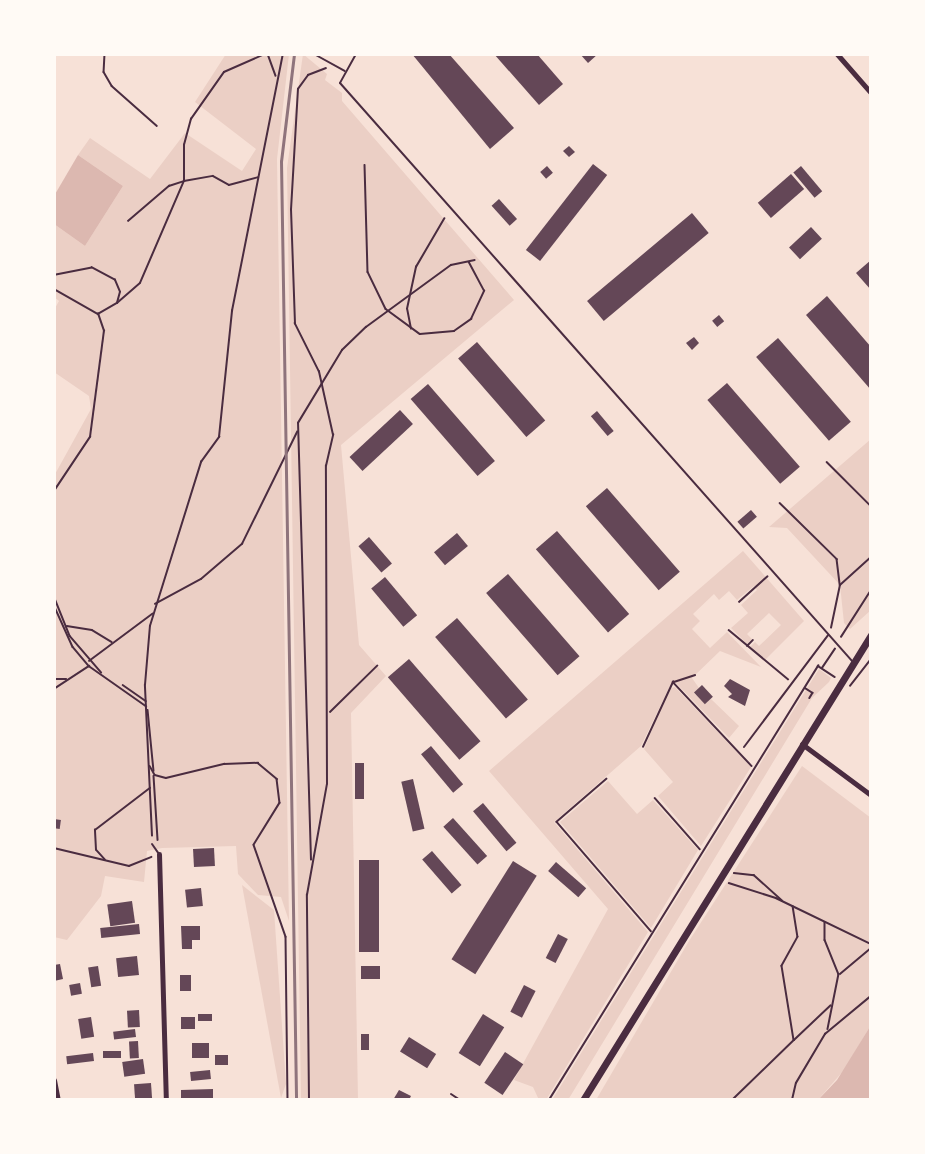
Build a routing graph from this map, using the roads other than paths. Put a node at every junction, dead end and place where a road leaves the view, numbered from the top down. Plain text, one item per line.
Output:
1 (314, 54) edge
2 (356, 54) edge
3 (837, 54) edge
4 (346, 72) junction
5 (871, 93) edge
6 (871, 635) edge
7 (828, 636) junction
8 (853, 662) junction
9 (802, 744) junction
10 (744, 747) dead end
11 (871, 795) edge
12 (152, 844) road end
13 (159, 854) joint
14 (54, 1080) edge
15 (451, 1094) dead end
16 (58, 1100) edge
17 (166, 1100) edge
18 (460, 1100) edge
19 (583, 1100) edge

1 - 4 lane
2 - 4 lane
3 - 5 street
4 - 7 lane
6 - 8 main road
7 - 8 lane
7 - 10 lane
8 - 9 main road
9 - 11 street
9 - 19 main road
12 - 13 lane
13 - 17 street
14 - 16 street
15 - 18 lane

